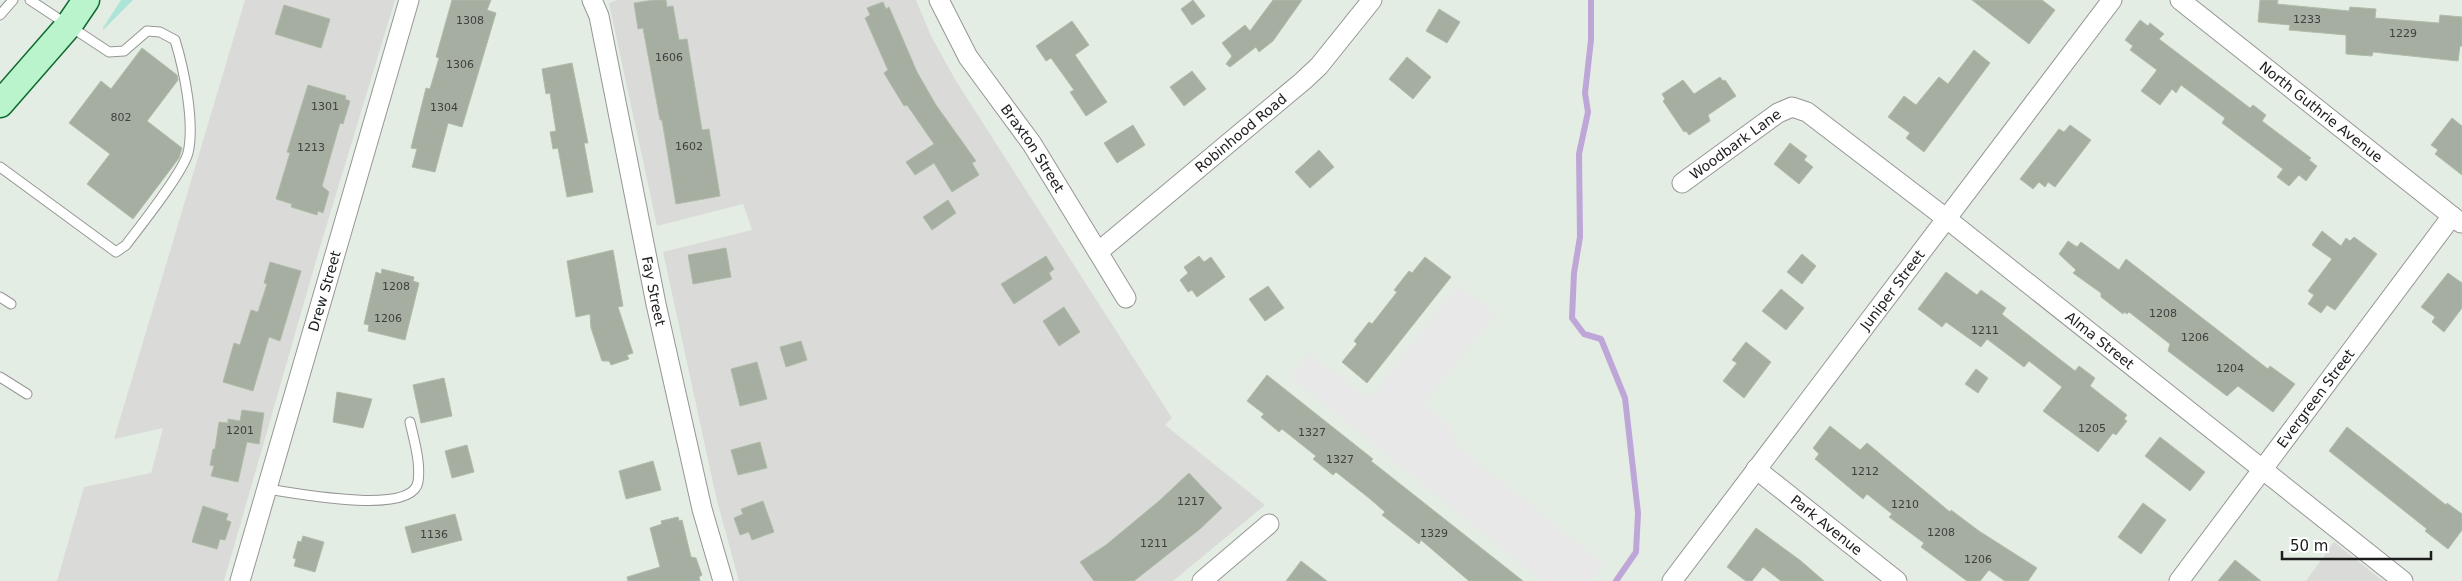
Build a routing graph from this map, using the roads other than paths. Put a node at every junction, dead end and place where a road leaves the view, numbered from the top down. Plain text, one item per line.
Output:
1 (13, 0) edge
2 (30, 0) edge
3 (86, 0) edge
4 (409, 0) edge
5 (592, 0) edge
6 (939, 0) edge
7 (1372, 0) edge
8 (2112, 0) edge
9 (2180, 0) edge
10 (2, 10) edge
11 (69, 25) junction
12 (2, 97) edge
13 (1792, 107) joint
14 (0, 167) edge
15 (1682, 183) dead end
16 (1947, 219) junction
17 (2457, 220) edge
18 (1098, 252) junction
19 (0, 297) edge
20 (1126, 298) dead end
21 (11, 304) dead end
22 (0, 377) edge
23 (27, 394) dead end
24 (410, 422) dead end
25 (1756, 469) junction
26 (2261, 470) junction
27 (266, 489) junction
28 (1269, 524) dead end
29 (240, 581) edge
30 (723, 581) edge
31 (1202, 581) edge
32 (1672, 581) edge
33 (1897, 581) edge
34 (2179, 581) edge
35 (2403, 581) edge

1 - 10 lane
2 - 11 lane
3 - 11 main road
4 - 27 street, Drew Street
5 - 30 street, Fay Street
6 - 18 street, Braxton Street
7 - 18 street, Robinhood Road
8 - 16 street, Juniper Street
9 - 17 street, North Guthrie Avenue
11 - 12 main road
11 - 14 lane
13 - 15 street, Woodbark Lane
13 - 16 street, Alma Street
16 - 25 street, Juniper Street
16 - 26 street, Alma Street
17 - 26 street, Evergreen Street
18 - 20 street, Braxton Street
19 - 21 lane
22 - 23 lane
24 - 27 lane
25 - 32 street, Juniper Street
25 - 33 street, Park Avenue
26 - 34 street, Evergreen Street
26 - 35 street, Alma Street
27 - 29 street, Drew Street
28 - 31 street

